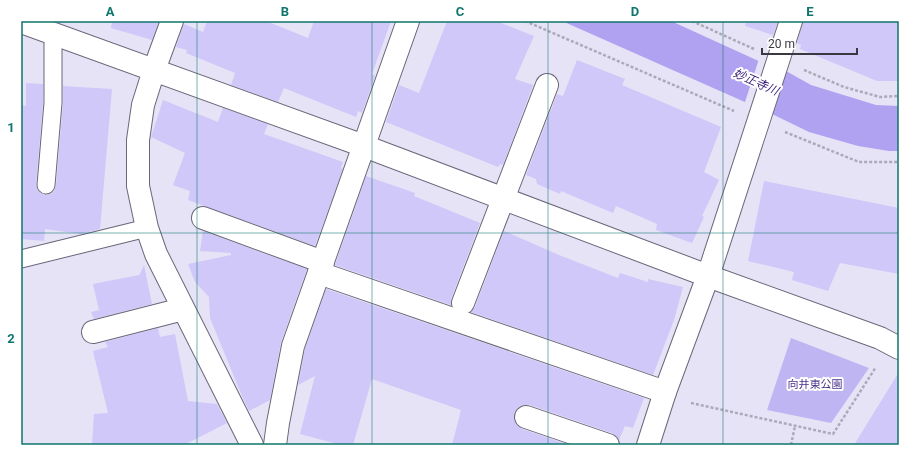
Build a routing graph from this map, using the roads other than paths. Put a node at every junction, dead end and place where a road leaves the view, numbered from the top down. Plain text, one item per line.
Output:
1 (172, 21) edge
2 (408, 21) edge
3 (791, 21) edge
4 (36, 26) edge
5 (154, 70) junction
6 (547, 85) dead end
7 (364, 146) junction
8 (46, 185) dead end
9 (503, 198) junction
10 (203, 218) dead end
11 (147, 228) junction
12 (21, 259) edge
13 (321, 267) junction
14 (708, 276) junction
15 (463, 303) dead end
16 (183, 309) junction
17 (93, 332) dead end
18 (895, 345) edge
19 (665, 392) junction
20 (526, 417) dead end
21 (252, 445) edge
22 (275, 445) edge
23 (608, 445) edge
24 (648, 445) edge

1 - 5 street
2 - 7 street
3 - 14 street
4 - 5 street
4 - 8 lane
5 - 7 street
5 - 11 street
6 - 9 street
7 - 9 street
7 - 13 street
9 - 14 street
9 - 15 street
10 - 13 street
11 - 12 lane
11 - 16 street
13 - 19 street
13 - 22 street
14 - 18 street
14 - 19 street
16 - 17 street
16 - 21 street
19 - 24 street
20 - 23 street

